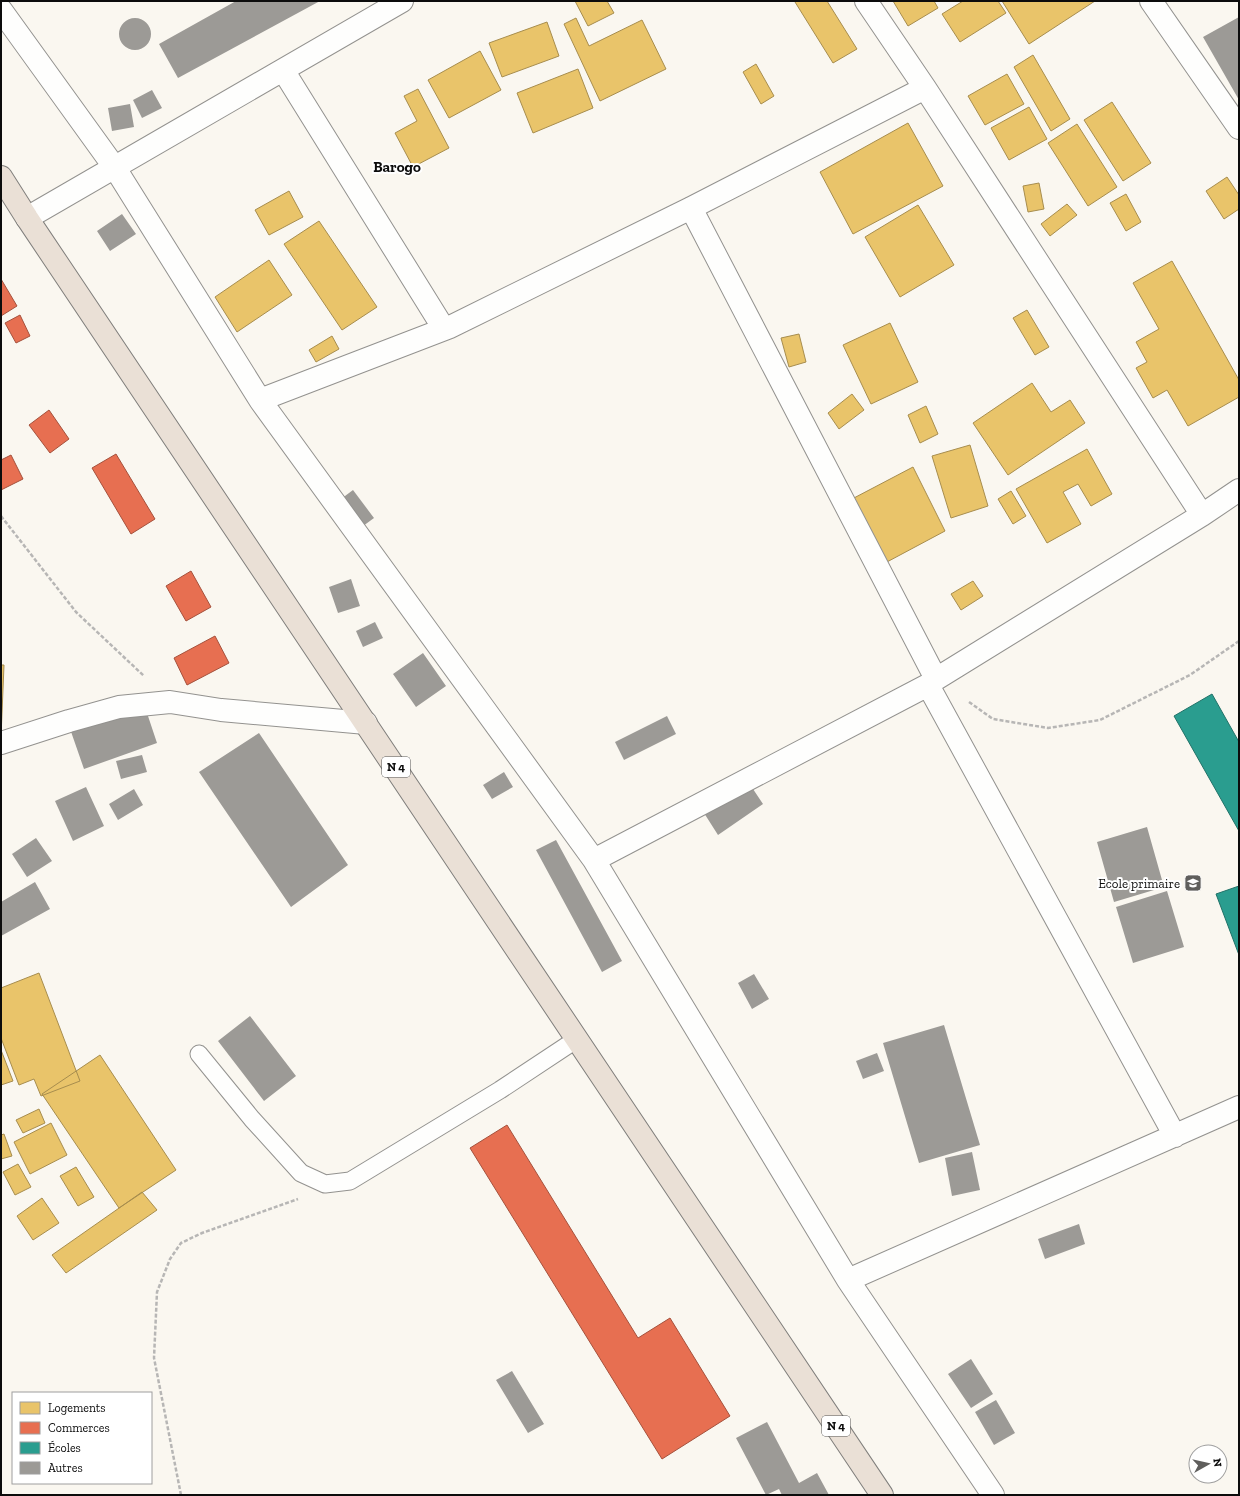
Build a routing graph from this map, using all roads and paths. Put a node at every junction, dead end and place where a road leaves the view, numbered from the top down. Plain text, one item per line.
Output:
1 (402, 1) edge
2 (866, 1) edge
3 (1151, 1) edge
4 (1, 10) edge
5 (284, 70) junction
6 (925, 88) junction
7 (1239, 128) edge
8 (115, 168) junction
9 (1, 177) edge
10 (691, 208) junction
11 (27, 218) junction
12 (444, 329) junction
13 (260, 400) junction
14 (1239, 490) edge
15 (1202, 515) junction
16 (1, 516) edge
17 (1239, 641) edge
18 (932, 682) junction
19 (170, 702) junction
20 (366, 723) junction
21 (1, 744) edge
22 (594, 860) junction
23 (577, 1039) junction
24 (199, 1054) dead end
25 (1239, 1107) edge
26 (1175, 1136) junction
27 (298, 1199) dead end
28 (848, 1280) junction
29 (182, 1495) edge
30 (882, 1495) edge
31 (992, 1495) edge

1 - 5 street
2 - 6 street
3 - 7 street
4 - 8 street
5 - 8 street
5 - 12 street
6 - 10 street
6 - 15 street
8 - 11 street
8 - 13 street
9 - 11 highway, N 4
10 - 12 street
10 - 18 street
11 - 20 highway, N 4
12 - 13 street
13 - 22 street
14 - 15 street
15 - 18 street
16 - 19 path
17 - 18 path
18 - 22 street
18 - 26 street
19 - 20 street
19 - 21 street
20 - 23 highway, N 4
22 - 28 street
23 - 24 lane
23 - 30 highway, N 4
25 - 26 street
26 - 28 street
27 - 29 path
28 - 31 street

